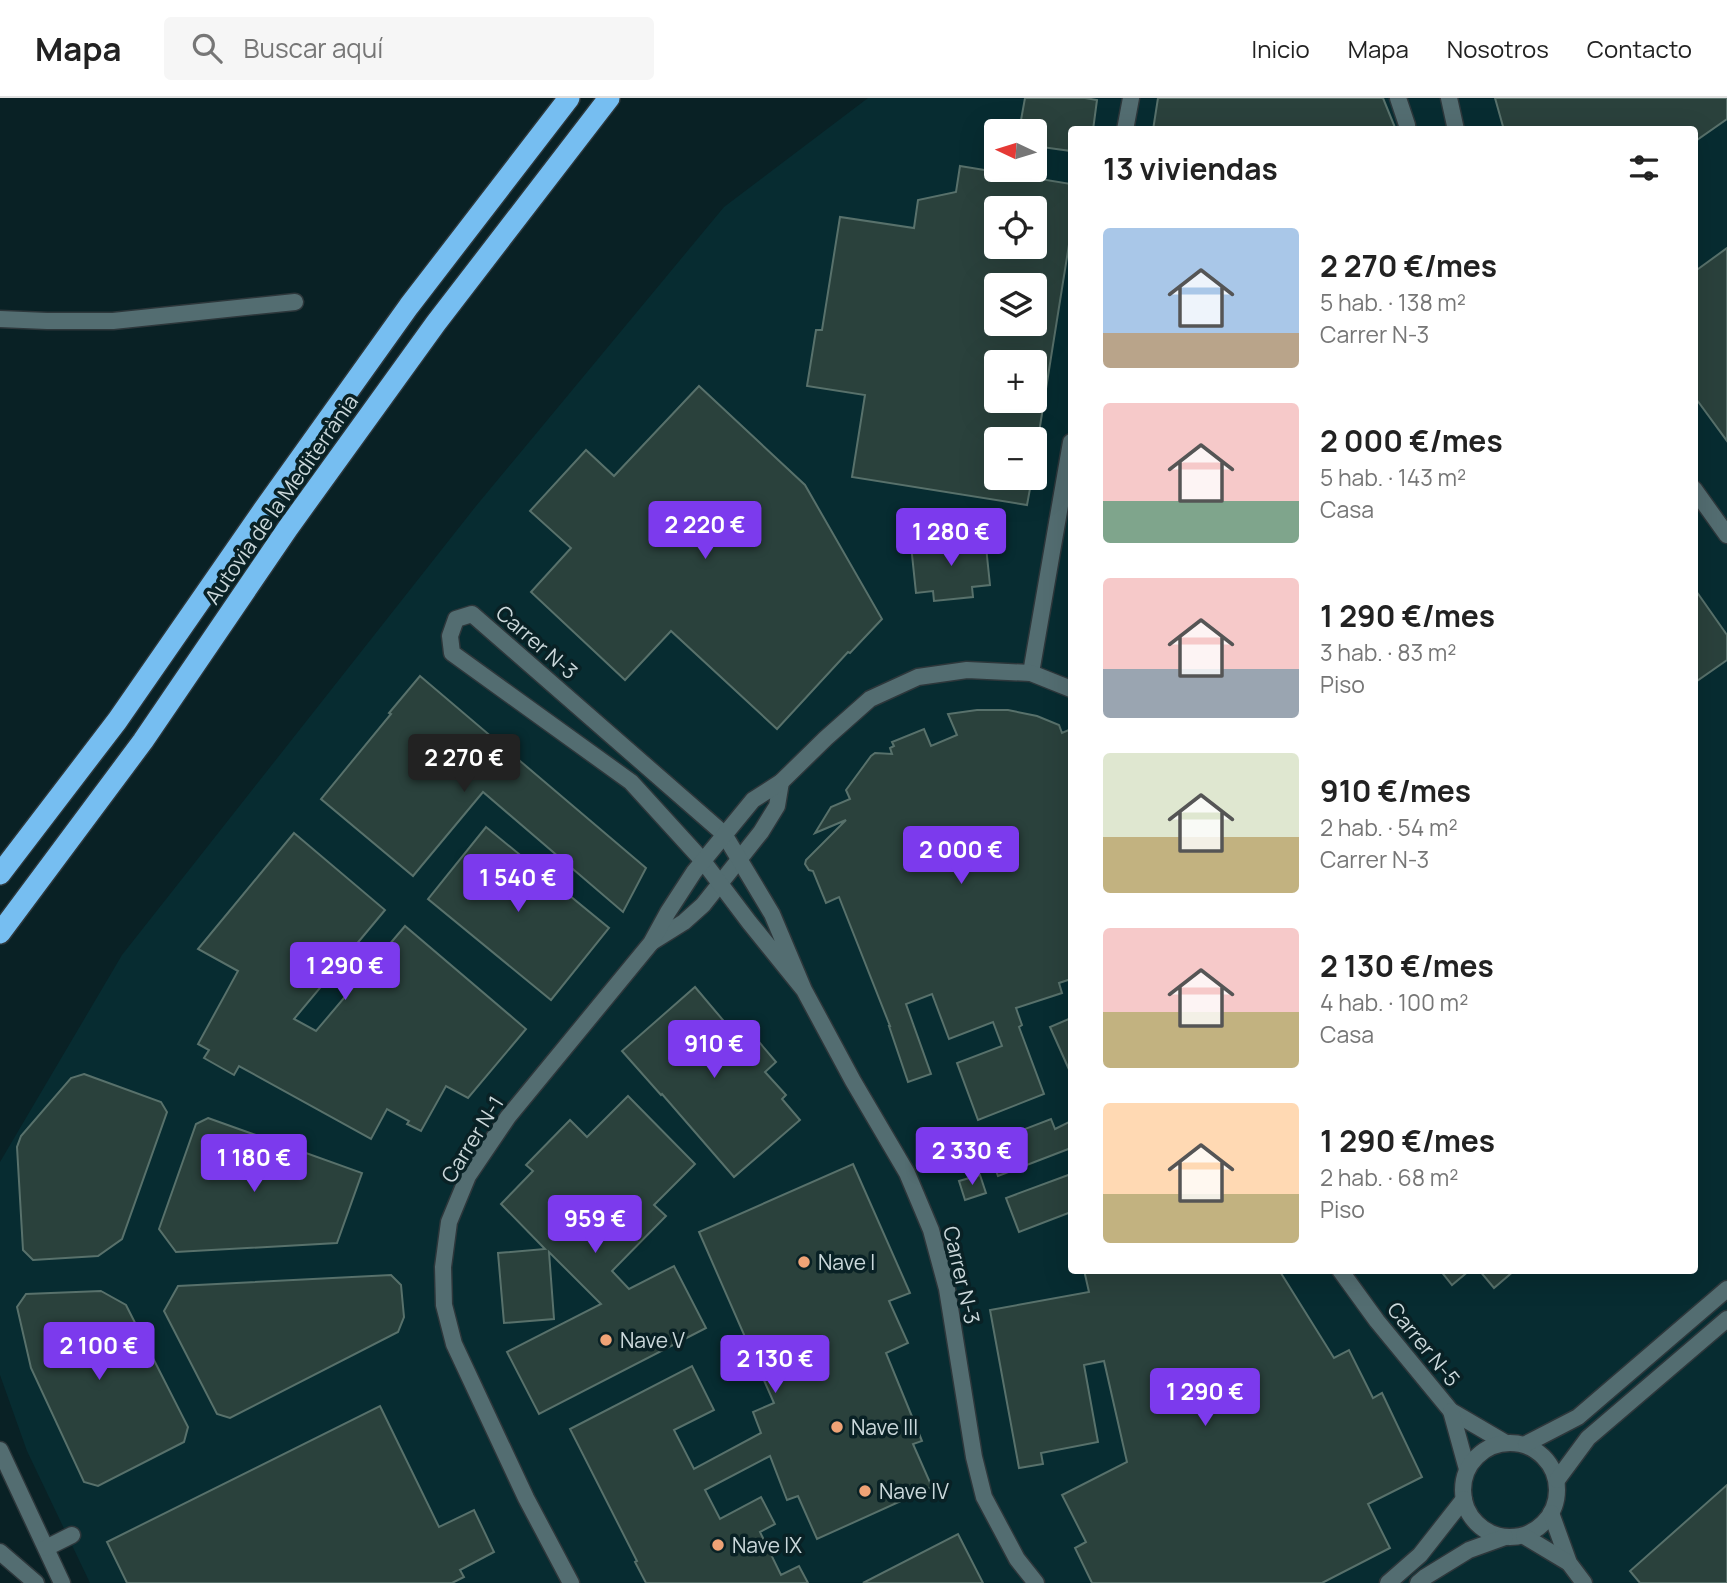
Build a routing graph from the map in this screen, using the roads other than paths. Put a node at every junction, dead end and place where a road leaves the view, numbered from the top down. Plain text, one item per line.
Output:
1 (569, 98) edge
2 (609, 98) edge
3 (1131, 98) edge
4 (1398, 98) edge
5 (1449, 98) edge
6 (1126, 126) edge
7 (1407, 126) edge
8 (1455, 126) edge
9 (295, 302) dead end
10 (0, 318) edge
11 (1068, 459) edge
12 (1698, 495) edge
13 (1727, 535) edge
14 (1031, 673) junction
15 (1068, 688) edge
16 (781, 782) junction
17 (724, 834) junction
18 (739, 859) junction
19 (703, 861) junction
20 (0, 874) edge
21 (720, 883) junction
22 (0, 933) edge
23 (651, 943) junction
24 (804, 990) junction
25 (1343, 1274) edge
26 (1727, 1289) edge
27 (1727, 1319) edge
28 (1451, 1410) junction
29 (1504, 1442) junction
30 (1526, 1444) junction
31 (0, 1450) edge
32 (1467, 1469) junction
33 (1557, 1480) junction
34 (1464, 1499) junction
35 (1551, 1513) junction
36 (72, 1535) dead end
37 (1524, 1535) junction
38 (1505, 1537) junction
39 (46, 1548) junction
40 (0, 1552) edge
41 (1569, 1563) junction
42 (36, 1583) edge
43 (62, 1583) edge
44 (571, 1583) edge
45 (1036, 1583) edge
46 (1388, 1583) edge
47 (1418, 1583) edge
48 (1584, 1583) edge

1 - 20 highway, Autovia de la Mediterrània
2 - 22 highway, Autovia de la Mediterrània
3 - 6 street
4 - 7 street
5 - 8 street
9 - 10 street
11 - 14 street
12 - 13 street
14 - 15 street
14 - 16 street
16 - 17 street, Carrer N-1
16 - 18 street, Carrer N-1
17 - 18 street, Carrer N-3
17 - 19 street, Carrer N-1
17 - 19 street, Carrer N-3
18 - 21 street, Carrer N-1
18 - 24 street, Carrer N-3
19 - 21 street, Carrer N-3
19 - 23 street, Carrer N-1
21 - 23 street, Carrer N-1
21 - 24 street, Carrer N-3
23 - 44 street, Carrer N-1
24 - 45 street, Carrer N-3
25 - 28 street, Carrer N-5
26 - 30 street
27 - 33 street
28 - 29 street
28 - 32 street
29 - 30 street
29 - 32 street
30 - 33 street
31 - 39 street
32 - 34 street
33 - 35 street
34 - 38 street
34 - 46 street
35 - 37 street
35 - 41 street
36 - 39 street
37 - 38 street
37 - 41 street
38 - 47 street
39 - 43 street
40 - 42 street
41 - 48 street

